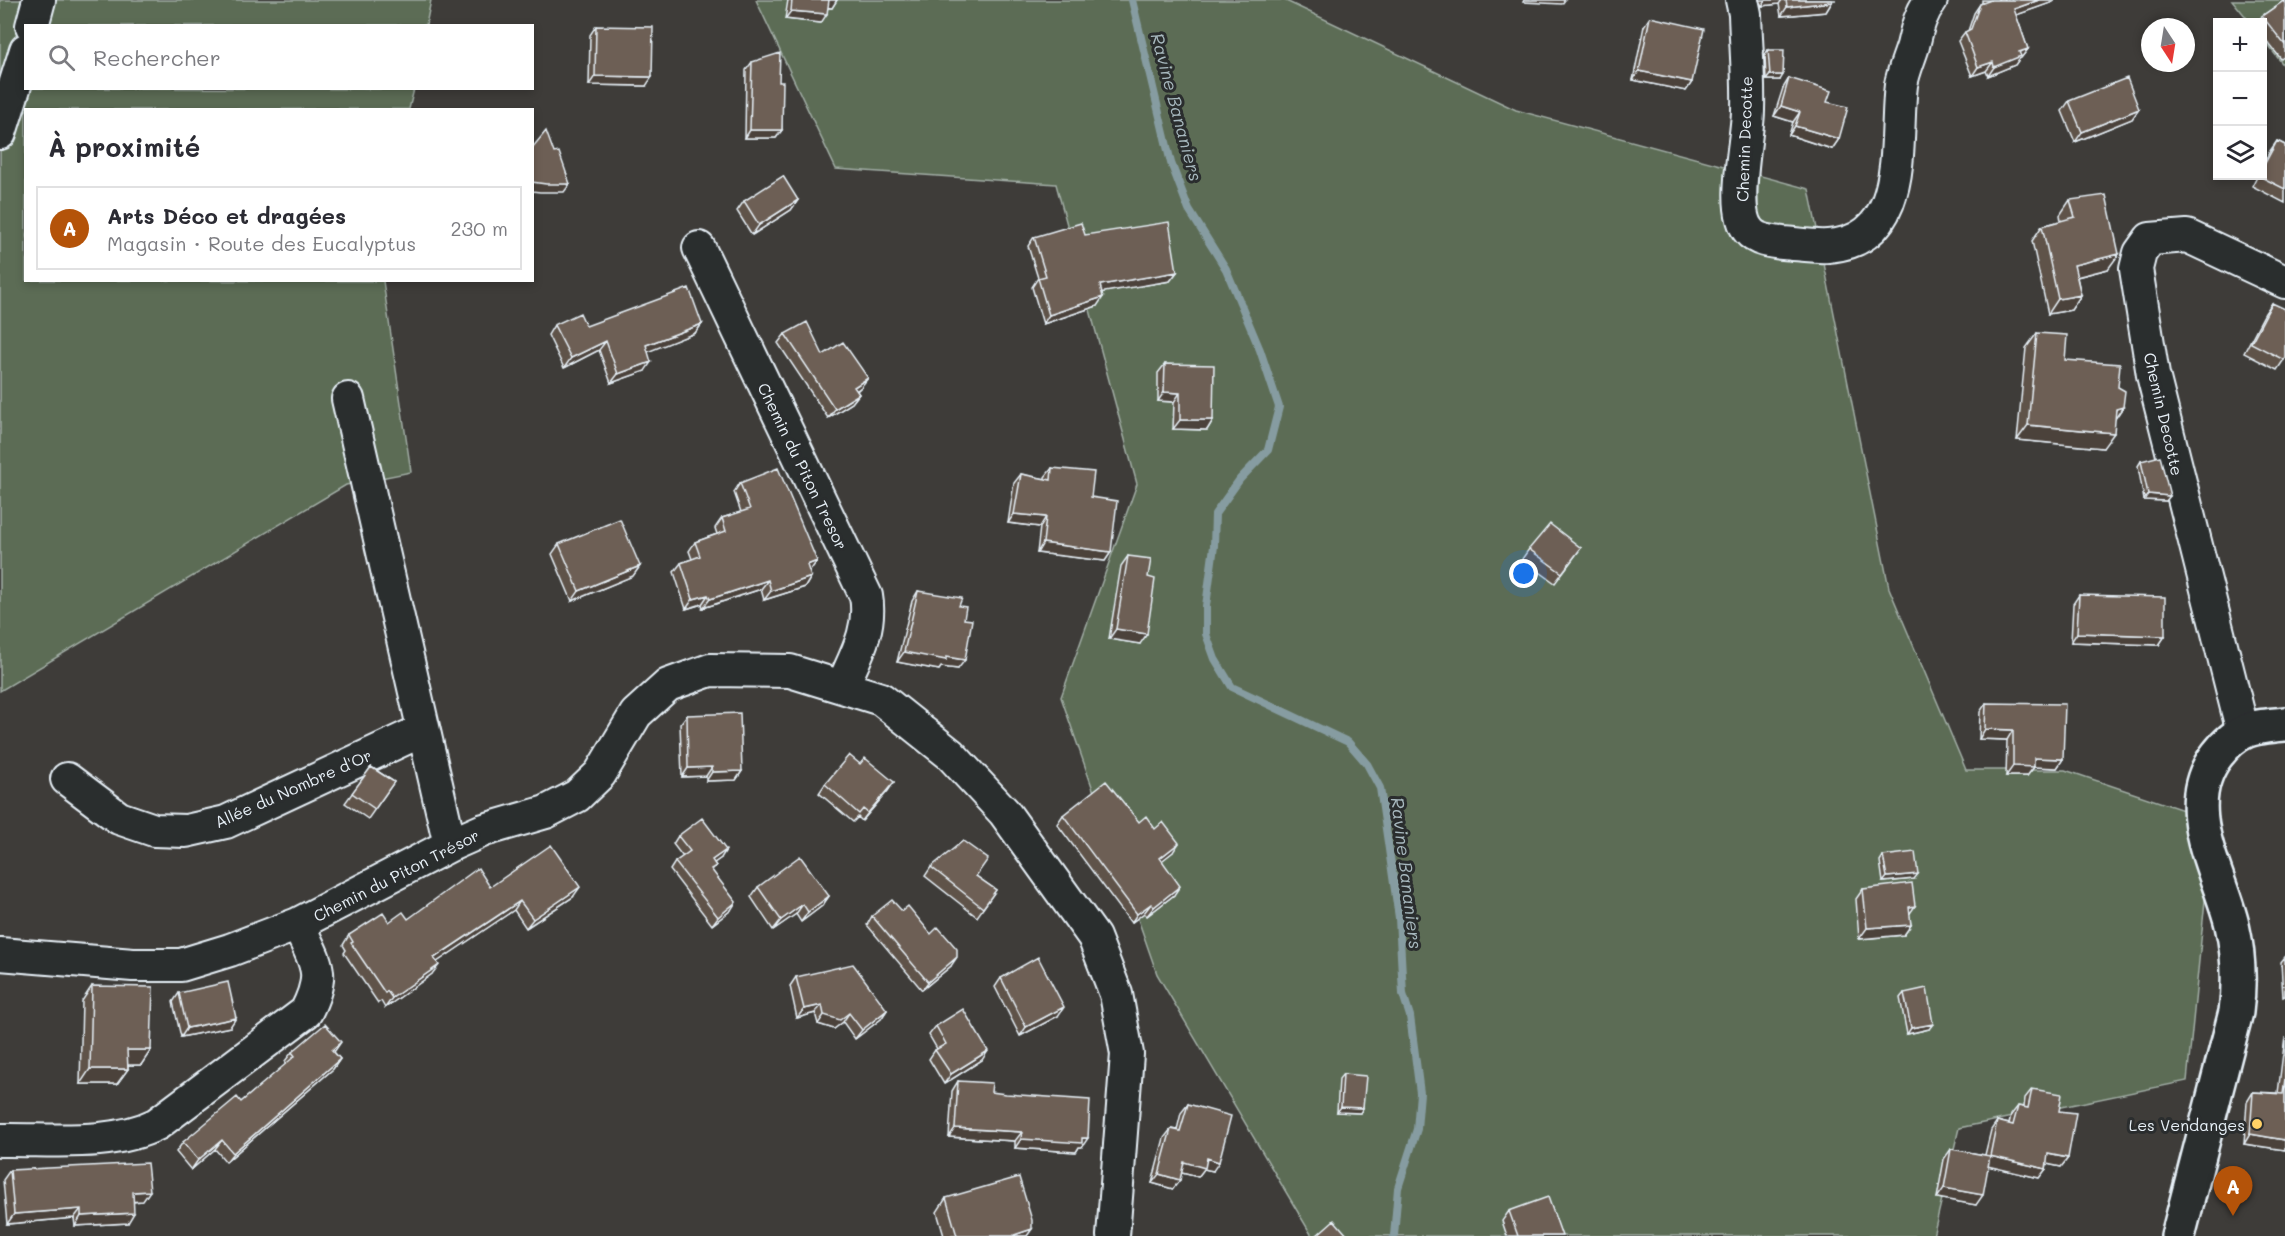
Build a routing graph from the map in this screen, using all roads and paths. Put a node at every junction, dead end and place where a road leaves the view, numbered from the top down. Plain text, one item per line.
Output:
1 (39, 0) edge
2 (1742, 0) edge
3 (1931, 0) edge
4 (33, 24) edge
5 (24, 56) edge
6 (0, 133) edge
7 (699, 248) dead end
8 (2285, 282) edge
9 (348, 399) dead end
10 (842, 687) junction
11 (2285, 724) edge
12 (423, 730) junction
13 (2243, 732) junction
14 (67, 779) dead end
15 (450, 845) junction
16 (298, 924) junction
17 (0, 954) edge
18 (0, 1140) edge
19 (1113, 1236) edge
20 (2178, 1236) edge

1 - 4 street
2 - 3 street, Chemin Decotte
5 - 6 street
7 - 10 street, Chemin du Piton Tresor
8 - 13 street, Chemin Decotte
9 - 12 street
10 - 15 street, Chemin du Piton Trésor
10 - 19 street, Chemin du Piton Trésor
11 - 13 main road
12 - 14 street, Allée du Nombre d'Or
12 - 15 street
13 - 20 main road
15 - 16 street, Chemin du Piton Trésor
16 - 17 street, Chemin du Piton Trésor
16 - 18 street, Chemin du Piton Trésor

